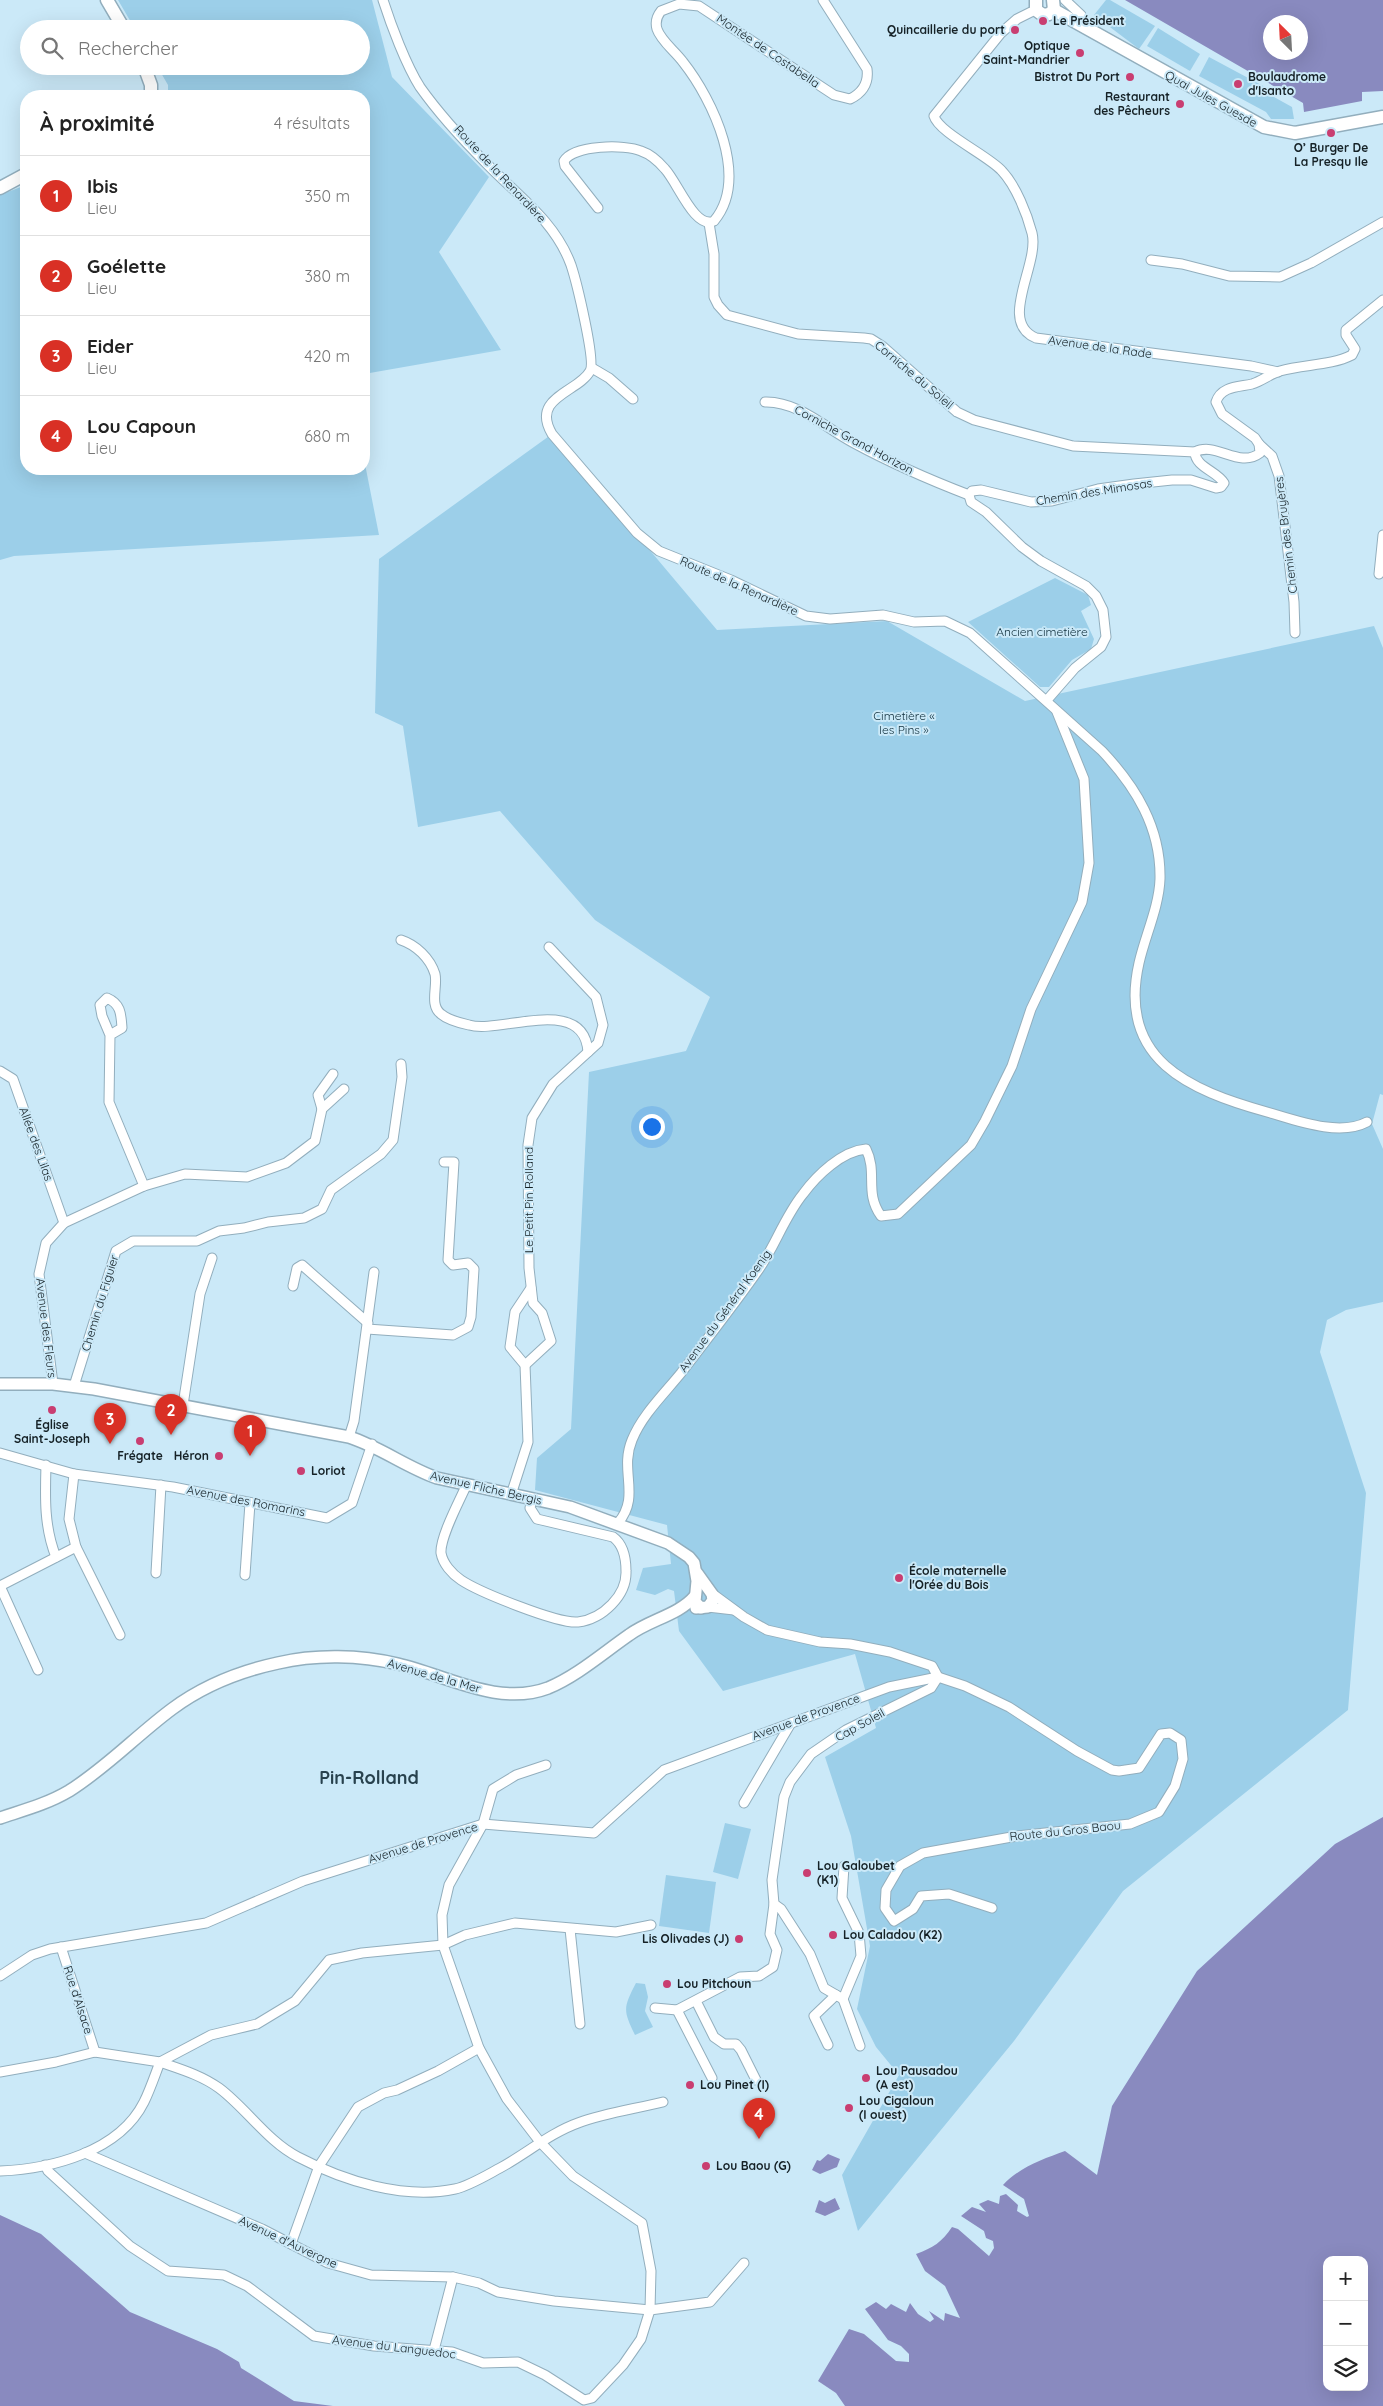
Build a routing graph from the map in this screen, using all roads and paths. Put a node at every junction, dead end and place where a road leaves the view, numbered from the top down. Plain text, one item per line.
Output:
1 (107, 0) edge
2 (383, 0) edge
3 (823, 0) edge
4 (1065, 0) edge
5 (1032, 4) edge
6 (1053, 5) edge
7 (119, 20) edge
8 (1085, 27) junction
9 (147, 75) edge
10 (151, 90) edge
11 (1383, 117) edge
12 (20, 177) edge
13 (0, 188) edge
14 (598, 208) dead end
15 (1383, 222) edge
16 (709, 223) junction
17 (1151, 260) dead end
18 (1383, 300) edge
19 (592, 368) junction
20 (1278, 372) junction
21 (633, 399) dead end
22 (765, 402) dead end
23 (1260, 444) junction
24 (1195, 452) junction
25 (969, 495) junction
26 (1383, 535) edge
27 (1379, 574) dead end
28 (1295, 633) dead end
29 (1047, 700) junction
30 (1055, 708) junction
31 (400, 940) dead end
32 (550, 947) dead end
33 (110, 1035) dead end
34 (588, 1052) junction
35 (401, 1064) dead end
36 (0, 1071) edge
37 (333, 1074) dead end
38 (344, 1089) dead end
39 (322, 1109) junction
40 (1367, 1122) dead end
41 (444, 1162) dead end
42 (144, 1186) junction
43 (64, 1223) junction
44 (212, 1258) dead end
45 (374, 1272) dead end
46 (293, 1286) dead end
47 (532, 1288) junction
48 (368, 1326) junction
49 (525, 1365) junction
50 (0, 1384) edge
51 (54, 1384) junction
52 (74, 1386) junction
53 (183, 1405) junction
54 (349, 1437) junction
55 (372, 1444) junction
56 (0, 1453) edge
57 (46, 1465) junction
58 (74, 1474) junction
59 (161, 1485) junction
60 (466, 1486) junction
61 (511, 1496) junction
62 (532, 1499) junction
63 (250, 1503) junction
64 (618, 1524) junction
65 (76, 1546) junction
66 (56, 1557) junction
67 (156, 1573) dead end
68 (245, 1575) dead end
69 (0, 1586) edge
70 (702, 1593) junction
71 (704, 1608) junction
72 (680, 1609) junction
73 (734, 1610) junction
74 (120, 1635) dead end
75 (38, 1670) dead end
76 (938, 1677) junction
77 (790, 1723) junction
78 (546, 1765) dead end
79 (744, 1803) dead end
80 (0, 1818) edge
81 (483, 1824) junction
82 (844, 1866) dead end
83 (774, 1904) junction
84 (992, 1908) dead end
85 (651, 1925) dead end
86 (570, 1929) junction
87 (443, 1945) junction
88 (61, 1947) junction
89 (0, 1976) edge
90 (840, 1997) junction
91 (696, 2001) junction
92 (655, 2008) dead end
93 (677, 2010) junction
94 (580, 2024) dead end
95 (828, 2045) dead end
96 (860, 2046) dead end
97 (479, 2048) junction
98 (95, 2052) junction
99 (160, 2062) junction
100 (0, 2072) edge
101 (712, 2078) dead end
102 (756, 2080) dead end
103 (663, 2102) dead end
104 (540, 2142) junction
105 (85, 2153) junction
106 (45, 2166) junction
107 (319, 2166) junction
108 (0, 2171) edge
109 (291, 2244) junction
110 (744, 2263) dead end
111 (454, 2277) junction
112 (650, 2310) junction
113 (434, 2350) junction

1 - 7 main road
2 - 19 street, Route de la Renardière
3 - 16 street, Montée de Costabella
4 - 8 street
5 - 6 main road, Quai Jules Guesde
5 - 20 street, Avenue de la Rade
6 - 8 main road, Quai Jules Guesde
8 - 11 main road, Quai Jules Guesde
9 - 10 main road
12 - 13 main road
14 - 16 street
15 - 17 street
16 - 24 street, Corniche du Soleil
18 - 20 street
19 - 21 street
19 - 29 street, Route de la Renardière
20 - 23 street
22 - 25 street, Corniche Grand Horizon
23 - 24 street
23 - 28 street, Chemin des Bruyères
24 - 25 street, Chemin des Mimosas
25 - 29 street
26 - 27 street
29 - 30 street, Route de la Renardière
30 - 40 street, Route de la Renardière
30 - 64 street, Avenue du Général Koenig
31 - 34 street
32 - 34 street, Le Petit Pin Rolland
33 - 42 street
34 - 47 street, Le Petit Pin Rolland
35 - 52 street, Chemin du Figuier
36 - 43 street, Allée des Lilas
37 - 39 street, Avenue des Fleurs
38 - 39 street
39 - 42 street, Avenue des Fleurs
41 - 48 street
42 - 43 street, Avenue des Fleurs
43 - 51 street, Avenue des Fleurs
44 - 53 street
45 - 48 street
46 - 48 street
47 - 49 street
47 - 49 street, Le Petit Pin Rolland
48 - 54 street
49 - 61 street
50 - 51 street, Avenue Fliche Bergis
51 - 52 street, Avenue Fliche Bergis
52 - 53 street, Avenue Fliche Bergis
53 - 54 street, Avenue Fliche Bergis
54 - 55 street, Avenue Fliche Bergis
55 - 60 street, Avenue Fliche Bergis
55 - 63 street, Avenue des Romarins
56 - 57 street, Avenue des Romarins
57 - 58 street, Avenue des Romarins
57 - 66 street
58 - 59 street, Avenue des Romarins
58 - 65 street
59 - 63 street, Avenue des Romarins
59 - 67 street
60 - 61 street, Avenue Fliche Bergis
60 - 62 street
61 - 62 street, Avenue Fliche Bergis
62 - 64 street, Avenue Fliche Bergis
63 - 68 street
64 - 70 street, Avenue Fliche Bergis
65 - 66 street
65 - 74 street
66 - 69 street
69 - 75 street
70 - 71 street
70 - 71 street, Avenue Fliche Bergis
70 - 72 street, Avenue de la Mer
70 - 73 street
71 - 72 street, Avenue de la Mer
71 - 73 street
72 - 80 street, Avenue de la Mer
73 - 76 street
76 - 77 street, Avenue de Provence
76 - 83 street, Cap Soleil
76 - 84 street, Route du Gros Baou
77 - 79 street
77 - 81 street, Avenue de Provence
78 - 81 street, Avenue du Languedoc
81 - 87 street, Avenue du Languedoc
81 - 88 street, Avenue de Provence
82 - 90 street
83 - 90 street
83 - 91 street, Cap Soleil
85 - 86 street
86 - 87 street
86 - 94 street
87 - 97 street, Avenue du Languedoc
87 - 99 street
88 - 89 street, Avenue de Provence
88 - 98 street, Rue d'Alsace
90 - 95 street
90 - 96 street
91 - 93 street
91 - 102 street
92 - 93 street
93 - 101 street
97 - 104 street, Avenue du Languedoc
97 - 107 street
98 - 99 street
98 - 100 street
99 - 105 street
99 - 107 street
103 - 104 street
104 - 107 street
104 - 112 street, Avenue du Languedoc
105 - 106 street
105 - 109 street, Avenue d'Auvergne
106 - 108 street
106 - 113 street, Avenue du Languedoc
107 - 109 street
109 - 111 street, Avenue d'Auvergne
110 - 112 street, Avenue d'Auvergne
111 - 112 street, Avenue d'Auvergne
111 - 113 street
112 - 113 street, Avenue du Languedoc

